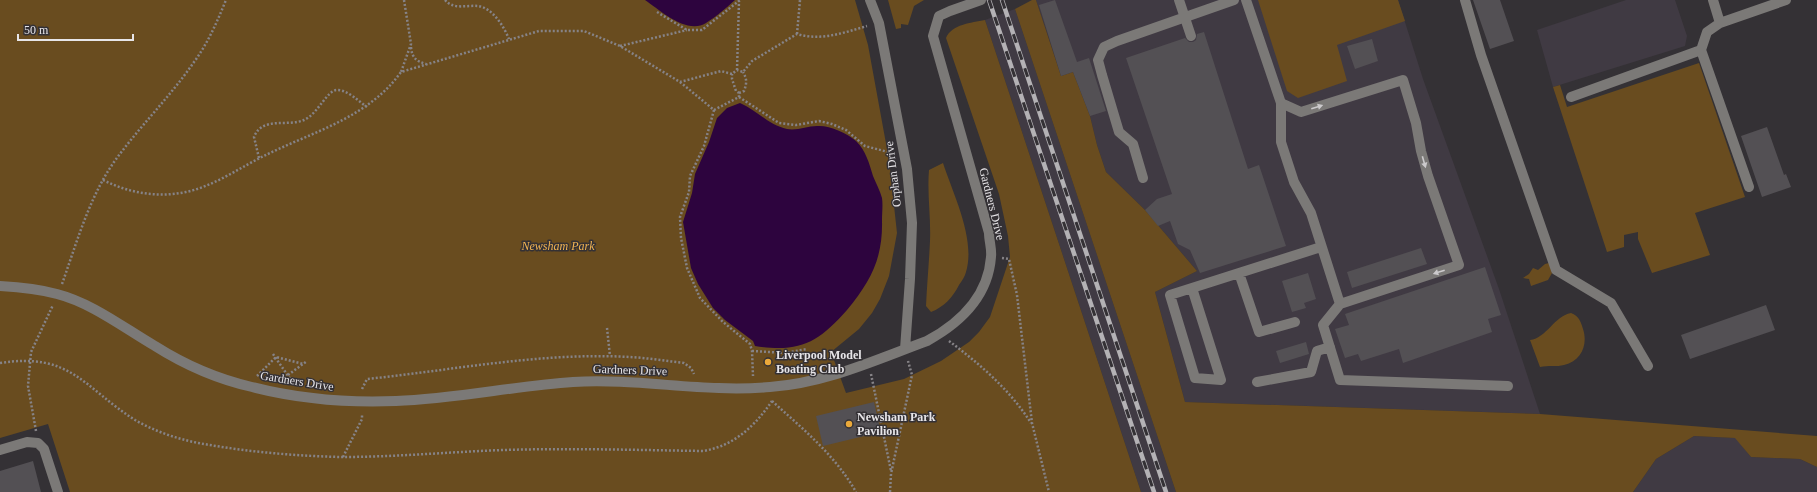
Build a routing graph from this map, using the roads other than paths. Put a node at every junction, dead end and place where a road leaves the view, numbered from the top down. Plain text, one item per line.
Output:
1 (870, 0) edge
2 (981, 0) edge
3 (1179, 0) edge
4 (1234, 0) edge
5 (1246, 0) edge
6 (1465, 0) edge
7 (1713, 0) edge
8 (1786, 0) edge
9 (1720, 23) junction
10 (1191, 36) dead end
11 (1700, 50) junction
12 (1571, 97) dead end
13 (1281, 103) junction
14 (1143, 178) dead end
15 (1749, 187) dead end
16 (1321, 247) junction
17 (1239, 273) junction
18 (0, 286) edge
19 (1192, 288) junction
20 (1340, 304) junction
21 (1295, 322) dead end
22 (1330, 347) junction
23 (905, 349) junction
24 (1648, 366) dead end
25 (1257, 382) dead end
26 (1508, 386) dead end
27 (0, 450) edge
28 (58, 492) edge

1 - 23 street, Orphan Drive
2 - 23 street, Gardners Drive
3 - 10 street
4 - 14 street
5 - 13 street
6 - 24 street
7 - 9 street
8 - 9 street
9 - 11 street
11 - 12 street
11 - 15 street
13 - 16 street
13 -> 20 street
16 - 17 street
16 - 20 street
17 - 19 street
17 - 21 street
18 - 23 street, Gardners Drive
19 - 19 street
20 - 22 street
22 - 25 street
22 - 26 street
27 - 28 street

